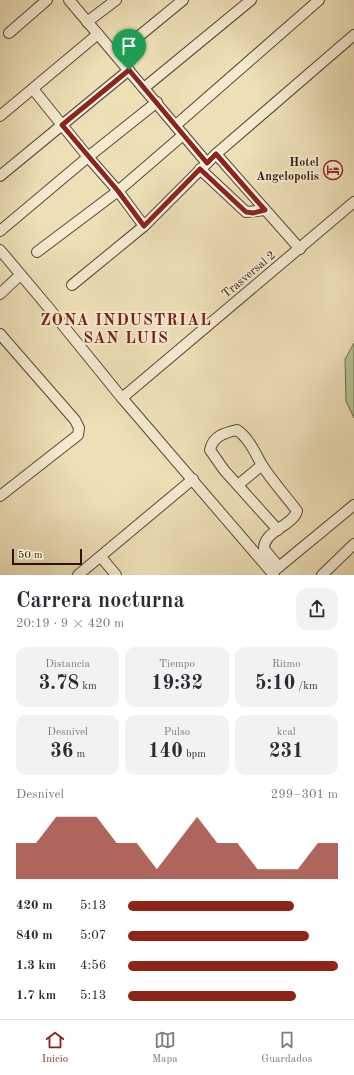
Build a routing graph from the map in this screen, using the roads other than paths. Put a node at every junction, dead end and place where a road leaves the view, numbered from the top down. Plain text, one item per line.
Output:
1 (47, 0) edge
2 (69, 0) edge
3 (116, 0) edge
4 (183, 0) edge
5 (251, 0) edge
6 (319, 0) edge
7 (87, 22) junction
8 (9, 32) dead end
9 (98, 34) junction
10 (354, 35) edge
11 (116, 55) junction
12 (129, 70) junction
13 (144, 88) junction
14 (33, 89) junction
15 (157, 102) junction
16 (0, 116) edge
17 (176, 124) junction
18 (62, 125) junction
19 (183, 135) junction
20 (216, 154) junction
21 (88, 157) junction
22 (203, 166) junction
23 (0, 176) edge
24 (118, 191) junction
25 (354, 202) edge
26 (265, 210) junction
27 (144, 226) junction
28 (0, 231) edge
29 (300, 249) junction
30 (0, 250) edge
31 (37, 252) dead end
32 (20, 275) junction
33 (72, 285) dead end
34 (0, 294) edge
35 (0, 334) edge
36 (122, 398) junction
37 (262, 465) junction
38 (193, 479) junction
39 (238, 485) junction
40 (0, 496) edge
41 (354, 505) edge
42 (278, 530) junction
43 (354, 544) edge
44 (101, 556) junction
45 (275, 572) edge
46 (78, 575) edge
47 (116, 575) edge
48 (322, 575) edge

1 - 8 street
2 - 7 street
3 - 7 street
4 - 11 street
5 - 13 street
6 - 17 street
7 - 9 street
9 - 11 street
9 - 14 street
10 - 20 street
11 - 12 street
12 - 13 street
12 - 18 street
13 - 15 street
14 - 16 street
14 - 18 street
15 - 17 street
15 - 21 street
17 - 19 street
18 - 21 street
18 - 23 street
19 - 22 street
19 - 24 street
20 - 22 street
20 - 26 street
21 - 24 street
21 - 28 street
22 - 26 street
22 - 27 street
24 - 27 street
24 - 31 street
25 - 29 street, Trasversal 2
26 - 29 street
27 - 33 street
29 - 36 street, Trasversal 2
30 - 32 street
32 - 34 street
32 - 36 street
35 - 40 street
36 - 38 street
37 - 39 street
37 - 39 street
37 - 42 street
38 - 44 street
38 - 45 street
39 - 42 street
41 - 45 street
42 - 45 street
43 - 48 street
44 - 46 street
44 - 47 street

